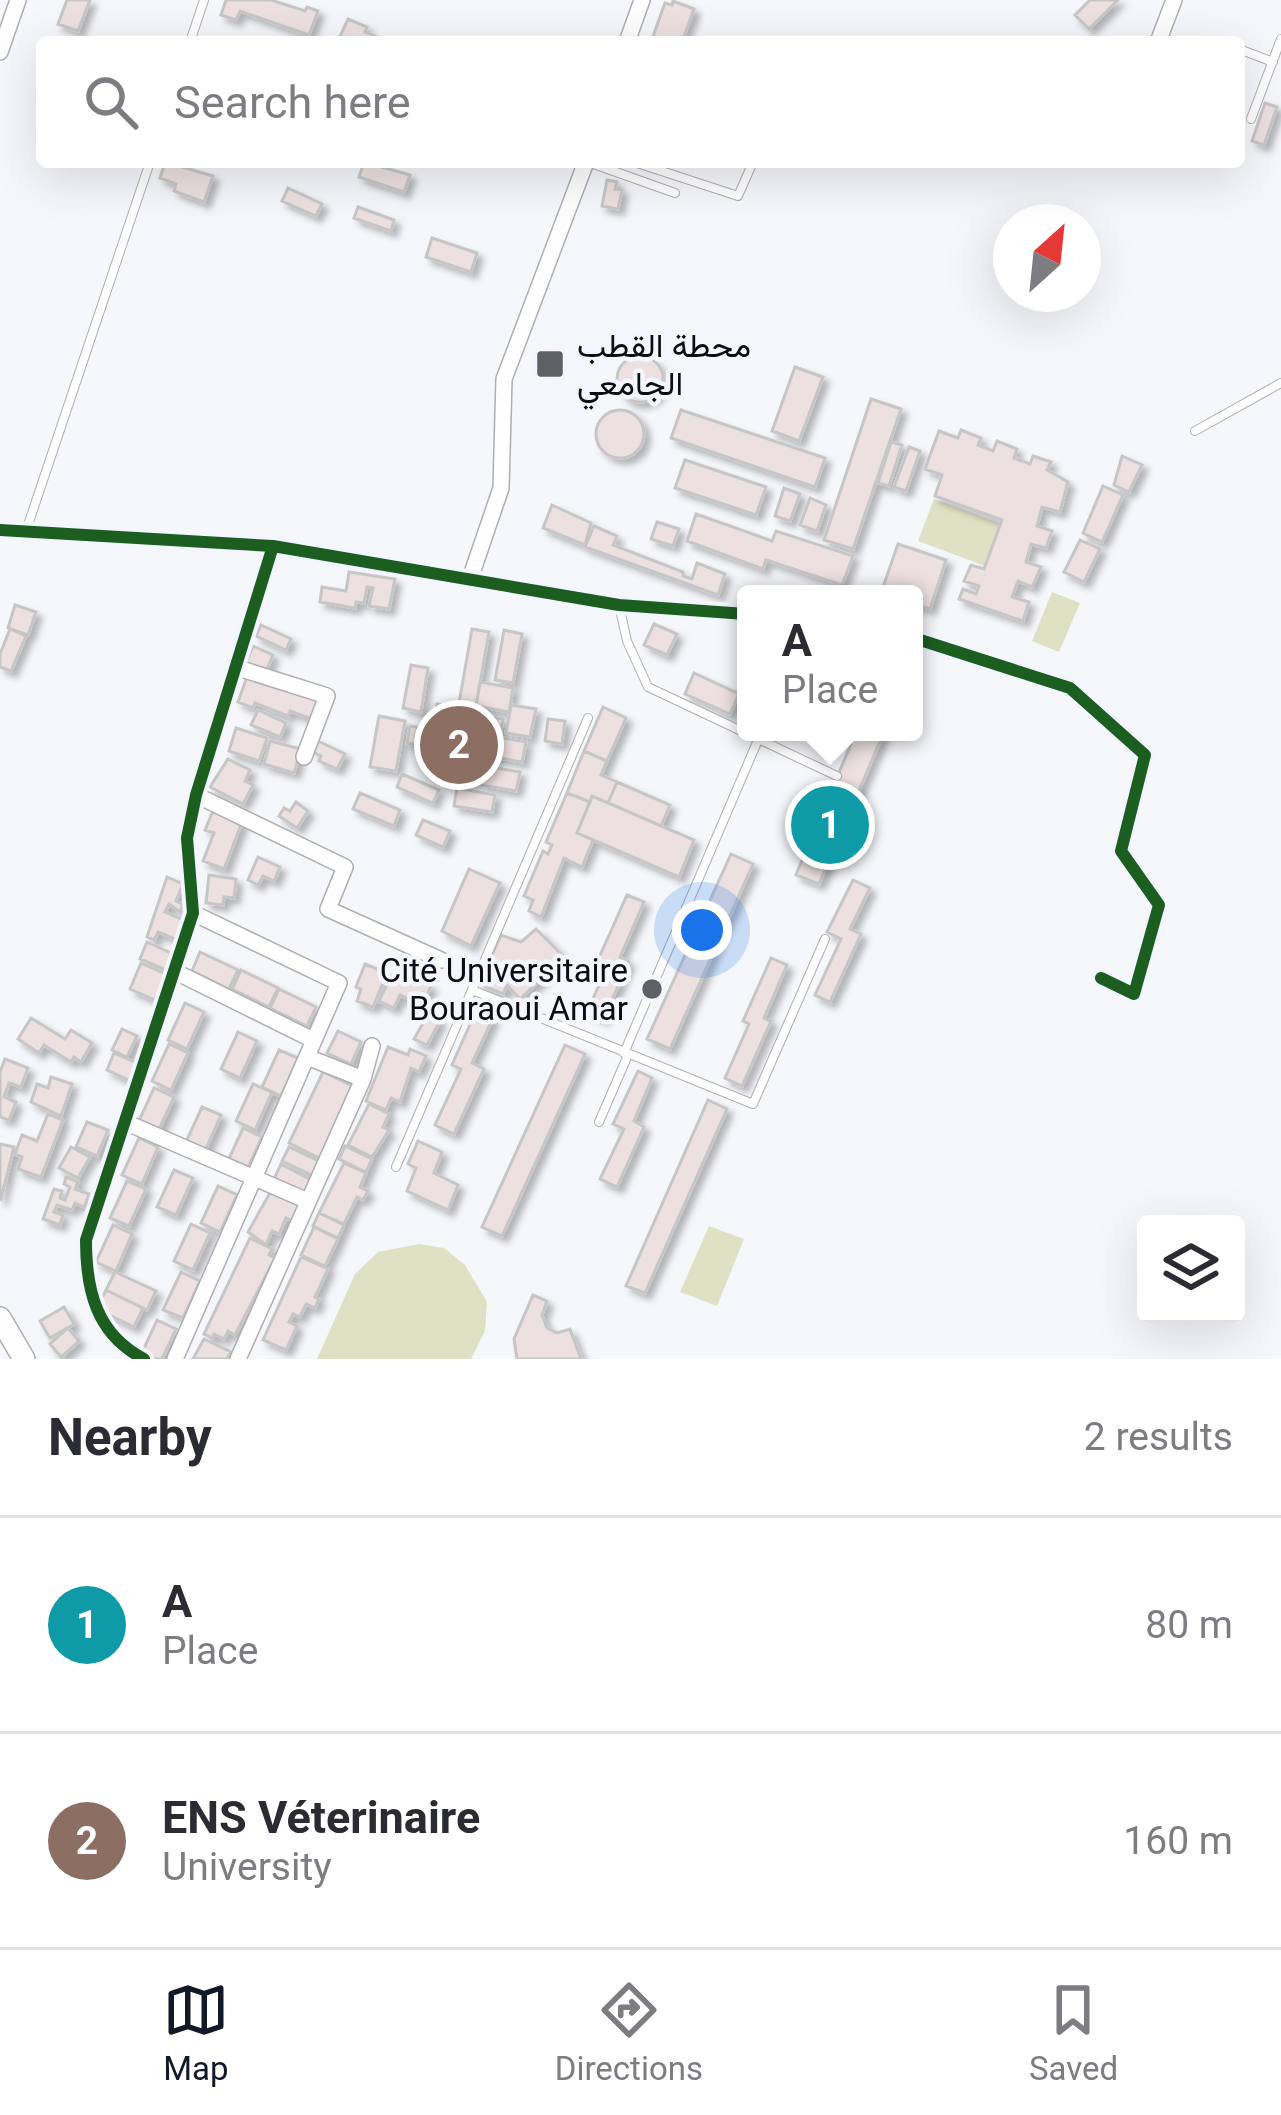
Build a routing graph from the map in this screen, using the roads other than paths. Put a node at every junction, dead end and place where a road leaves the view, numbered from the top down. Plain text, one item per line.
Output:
1 (18, 0) edge
2 (204, 0) edge
3 (642, 0) edge
4 (1174, 0) edge
5 (192, 36) edge
6 (629, 36) edge
7 (1160, 36) edge
8 (1280, 46) edge
9 (1245, 51) edge
10 (0, 52) edge
11 (1273, 62) junction
12 (1266, 80) junction
13 (1281, 85) edge
14 (1252, 119) dead end
15 (148, 168) edge
16 (584, 168) edge
17 (603, 168) edge
18 (652, 168) edge
19 (750, 168) edge
20 (675, 193) dead end
21 (1281, 383) edge
22 (1195, 431) dead end
23 (0, 530) edge
24 (26, 533) junction
25 (272, 546) junction
26 (470, 579) junction
27 (619, 605) junction
28 (737, 613) edge
29 (923, 641) edge
30 (235, 667) junction
31 (588, 718) dead end
32 (737, 730) edge
33 (758, 741) edge
34 (760, 741) edge
35 (304, 757) dead end
36 (837, 776) dead end
37 (196, 795) junction
38 (193, 913) junction
39 (825, 939) dead end
40 (441, 960) dead end
41 (174, 971) junction
42 (1101, 978) dead end
43 (472, 990) junction
44 (372, 1046) dead end
45 (310, 1048) junction
46 (626, 1054) junction
47 (363, 1079) junction
48 (125, 1122) junction
49 (599, 1122) dead end
50 (396, 1167) dead end
51 (253, 1179) junction
52 (308, 1201) junction
53 (0, 1318) edge
54 (23, 1359) edge
55 (143, 1359) edge
56 (176, 1359) edge
57 (238, 1359) edge

1 - 10 street
2 - 5 lane
3 - 6 street
4 - 7 street
8 - 11 lane
9 - 11 lane
11 - 12 lane
12 - 13 lane
12 - 14 lane
15 - 24 lane
16 - 26 street
17 - 20 lane
18 - 19 lane
21 - 22 lane
23 - 24 street
24 - 25 street
25 - 26 street
25 - 30 street
26 - 27 street
27 - 28 street
27 - 32 lane
29 - 42 street
30 - 35 street
30 - 37 street
31 - 43 lane
33 - 46 lane
34 - 36 lane
37 - 38 street
37 - 40 street
38 - 41 street
38 - 45 street
39 - 46 lane
41 - 45 street
41 - 48 street
43 - 46 lane
43 - 50 lane
44 - 47 street
45 - 47 street
45 - 51 street
46 - 49 lane
47 - 52 street
48 - 51 street
48 - 55 street
51 - 52 street
51 - 56 street
52 - 57 street
53 - 54 main road

